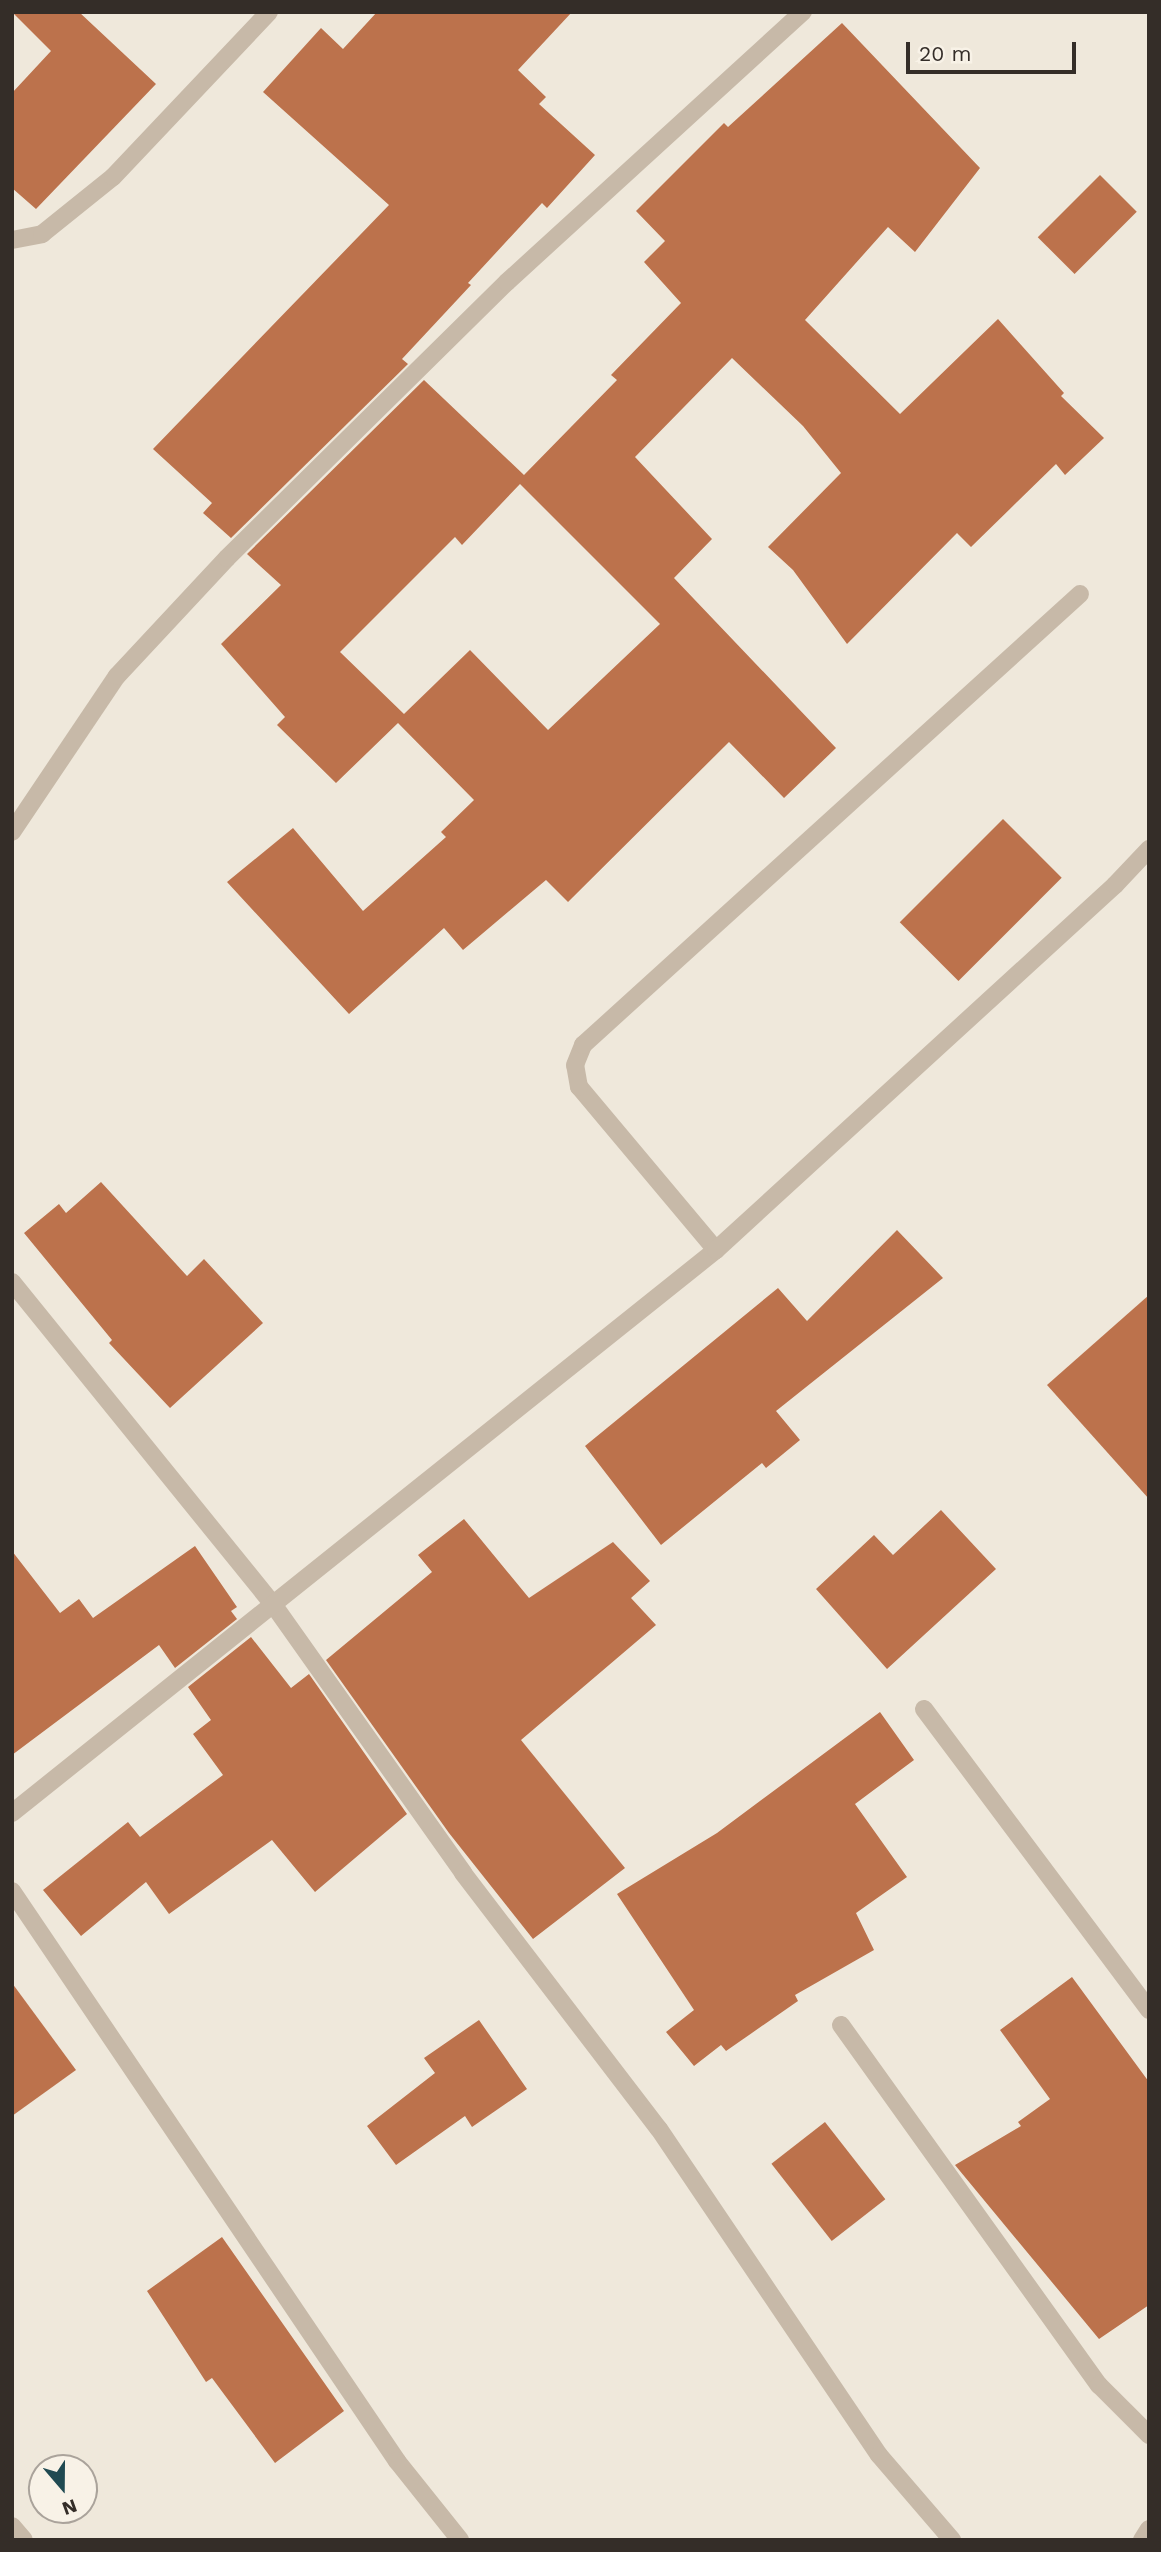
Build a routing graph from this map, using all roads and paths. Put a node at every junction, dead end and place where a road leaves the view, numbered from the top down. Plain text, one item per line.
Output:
1 (269, 12) edge
2 (803, 12) edge
3 (12, 240) edge
4 (1080, 594) dead end
5 (12, 832) edge
6 (1149, 849) edge
7 (716, 1250) junction
8 (12, 1282) edge
9 (275, 1607) junction
10 (924, 1709) dead end
11 (12, 1813) edge
12 (12, 1891) edge
13 (1149, 2010) edge
14 (841, 2025) dead end
15 (1149, 2435) edge
16 (12, 2526) edge
17 (1149, 2529) edge
18 (24, 2540) edge
19 (460, 2540) edge
20 (952, 2540) edge
21 (1142, 2540) edge

1 - 3 street
2 - 5 street
4 - 7 street
6 - 7 street
7 - 9 street
8 - 9 street
9 - 11 street
9 - 20 street
10 - 13 street
12 - 19 street
14 - 15 street
16 - 18 street
17 - 21 street

